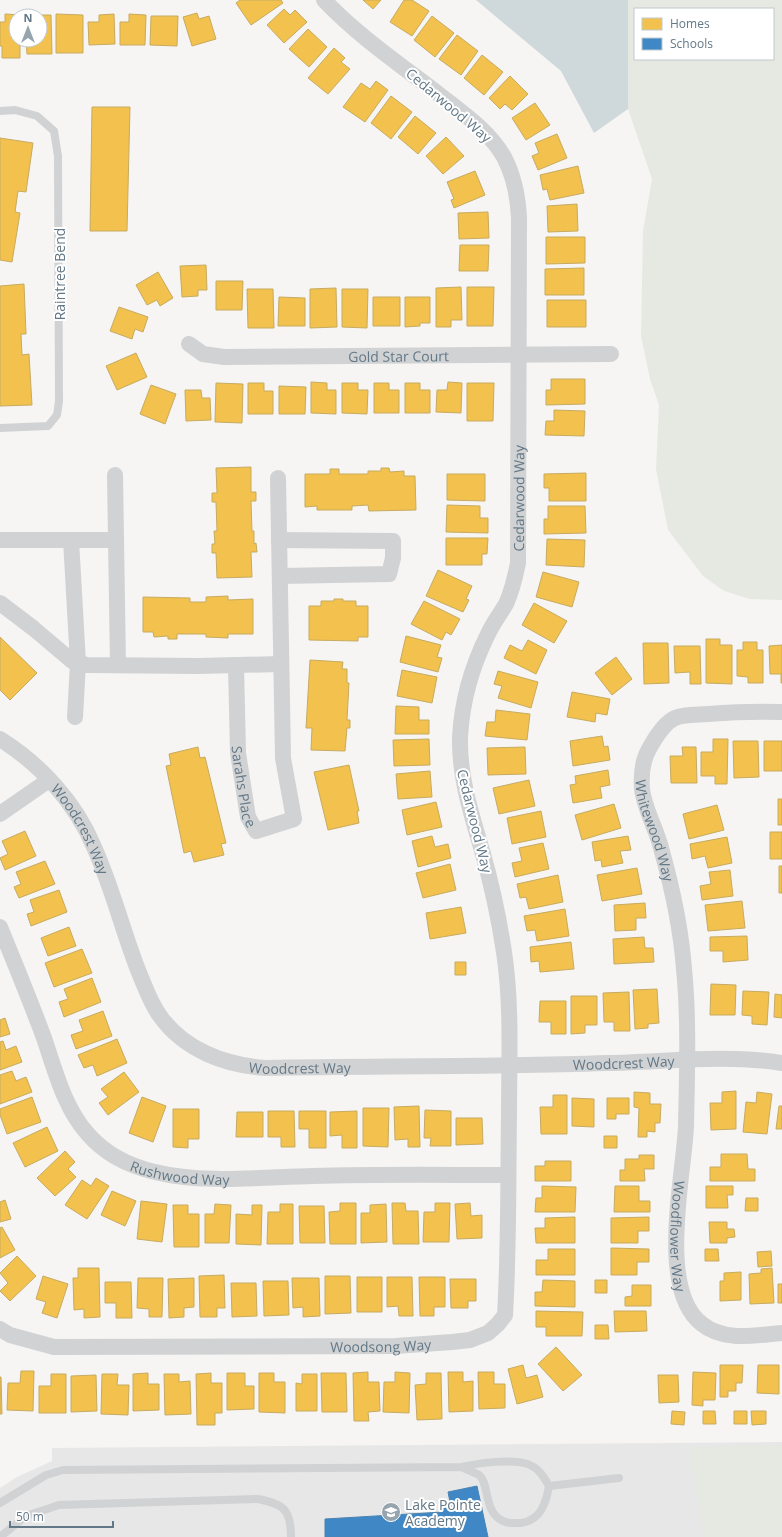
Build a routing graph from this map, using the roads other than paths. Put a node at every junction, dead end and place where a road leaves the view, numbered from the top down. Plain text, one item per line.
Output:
1 (324, 0) edge
2 (0, 111) edge
3 (189, 344) dead end
4 (611, 354) dead end
5 (519, 355) junction
6 (0, 428) edge
7 (115, 475) dead end
8 (278, 478) dead end
9 (0, 540) edge
10 (71, 540) junction
11 (116, 540) junction
12 (279, 540) junction
13 (280, 576) junction
14 (0, 603) edge
15 (78, 663) junction
16 (281, 664) junction
17 (118, 665) junction
18 (236, 665) junction
19 (782, 712) edge
20 (75, 717) dead end
21 (0, 739) edge
22 (49, 780) junction
23 (0, 814) edge
24 (0, 927) edge
25 (686, 1059) junction
26 (782, 1063) edge
27 (509, 1065) junction
28 (508, 1176) junction
29 (0, 1329) edge
30 (782, 1333) edge
31 (462, 1467) junction
32 (619, 1478) dead end
33 (549, 1486) junction
34 (0, 1503) edge
35 (0, 1537) edge
36 (291, 1537) edge

1 - 5 street, Cedarwood Way
2 - 6 lane, Raintree Bend
3 - 5 street, Gold Star Court
4 - 5 street, Gold Star Court
5 - 27 street, Cedarwood Way
7 - 11 street
8 - 12 street, Sarahs Place
9 - 10 street
10 - 11 street
10 - 15 street
11 - 17 street
12 - 13 street, Sarahs Place
12 - 13 street
13 - 16 street, Sarahs Place
14 - 15 street
15 - 17 street
15 - 20 street
16 - 18 street
16 - 18 street, Sarahs Place
17 - 18 street
19 - 25 street, Whitewood Way
21 - 22 street, Woodcrest Way
22 - 23 street
22 - 27 street, Woodcrest Way
24 - 28 street, Rushwood Way
25 - 26 street, Woodcrest Way
25 - 27 street, Woodcrest Way
25 - 30 street, Woodflower Way
27 - 28 street, Woodsong Way
28 - 29 street, Woodsong Way
31 - 33 lane
31 - 33 lane
31 - 34 lane
32 - 33 lane
35 - 36 lane

